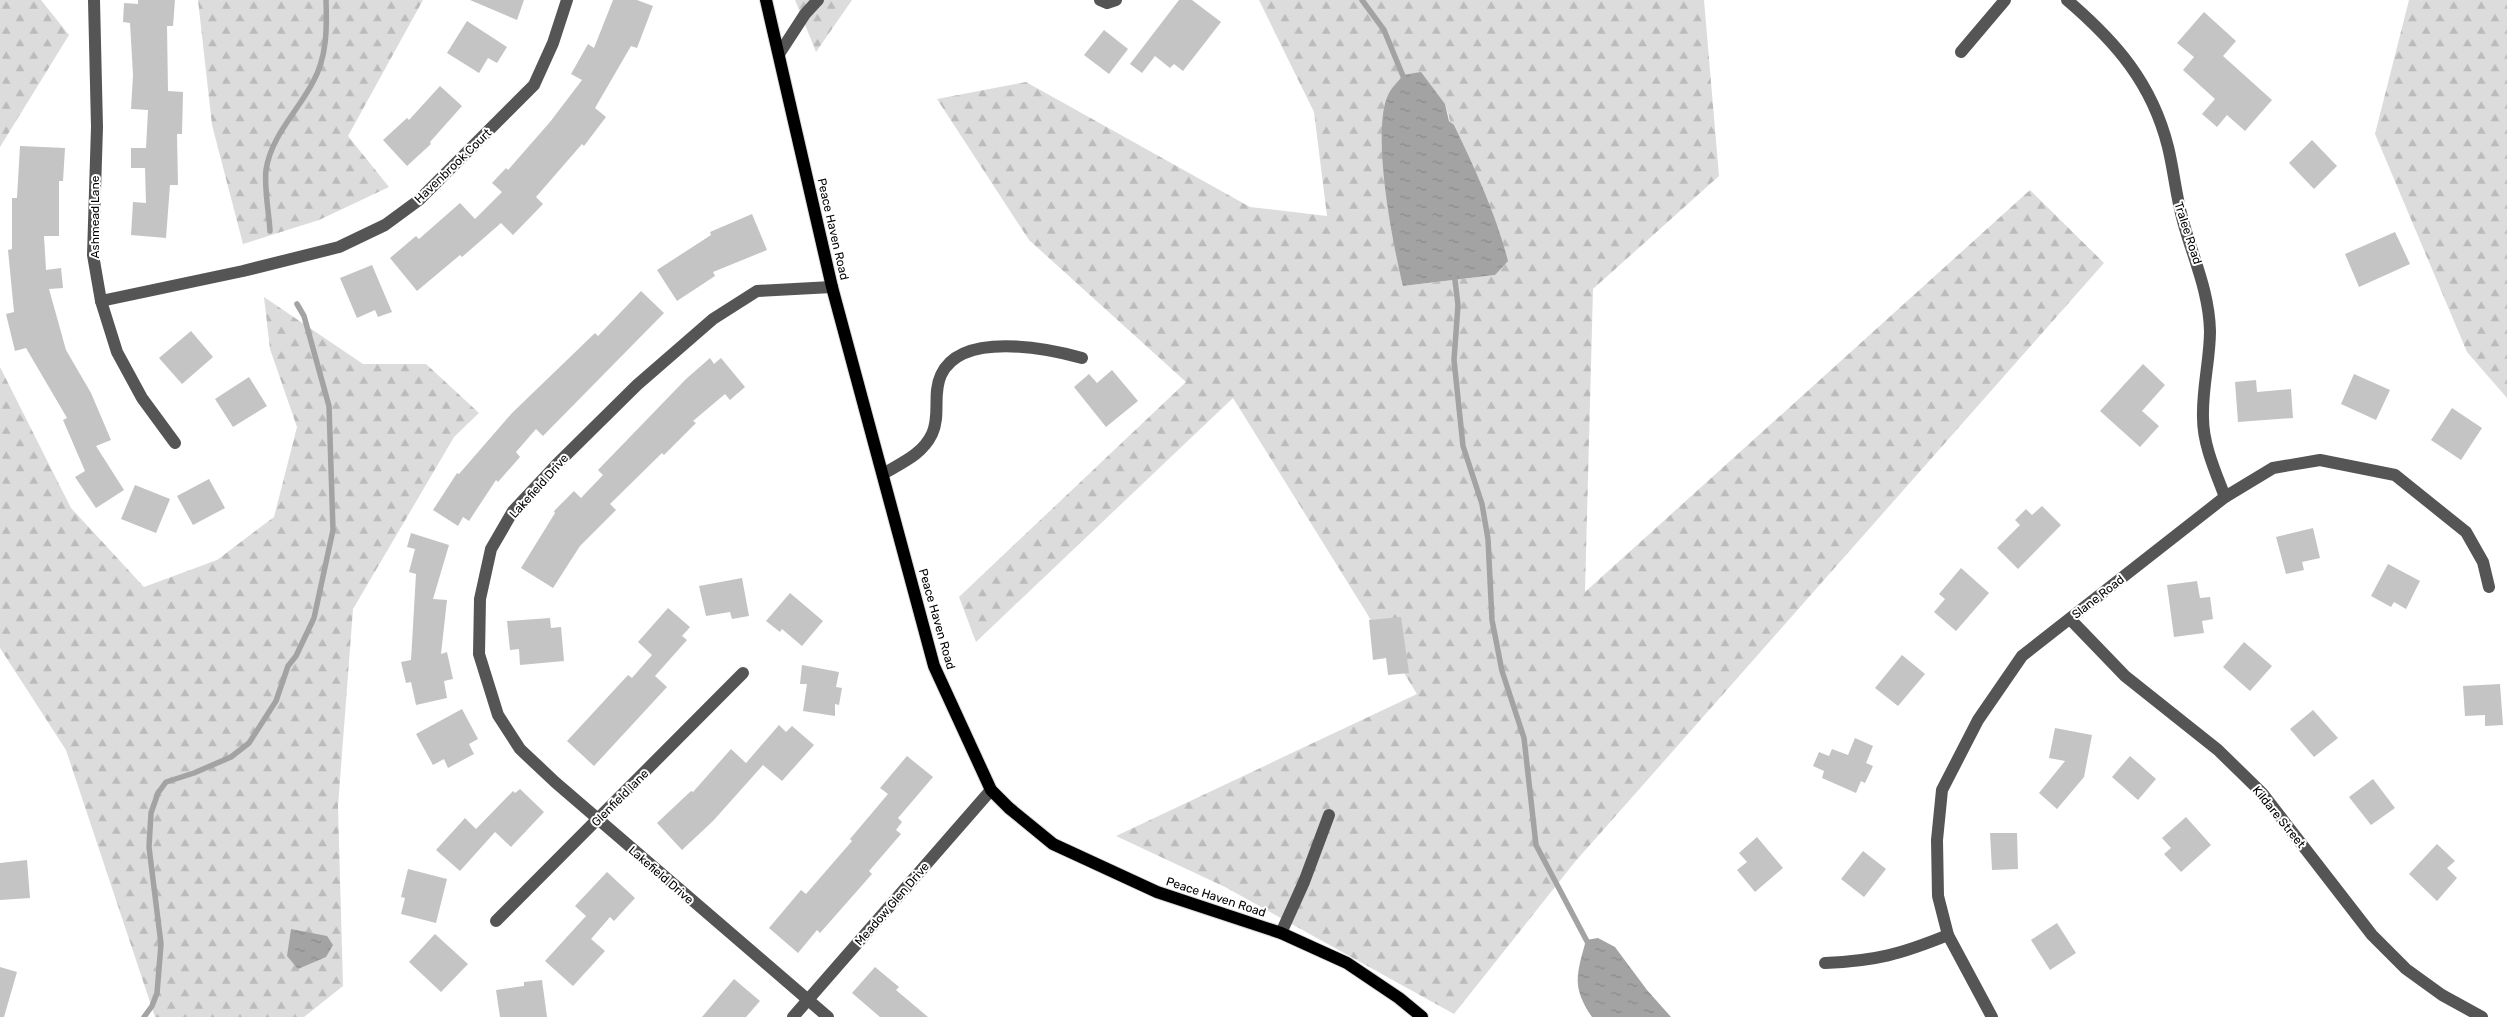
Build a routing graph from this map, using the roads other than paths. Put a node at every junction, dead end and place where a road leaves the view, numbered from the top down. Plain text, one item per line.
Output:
1 (94, 0) edge
2 (567, 0) edge
3 (766, 0) edge
4 (818, 0) edge
5 (1100, 0) edge
6 (1116, 0) edge
7 (2005, 0) edge
8 (2067, 0) edge
9 (1961, 52) dead end
10 (779, 54) junction
11 (832, 286) junction
12 (101, 301) junction
13 (1082, 358) dead end
14 (175, 443) dead end
15 (883, 474) junction
16 (2225, 498) junction
17 (2489, 587) dead end
18 (2070, 618) junction
19 (743, 673) dead end
20 (991, 790) junction
21 (1328, 815) dead end
22 (598, 820) junction
23 (496, 920) dead end
24 (1281, 933) junction
25 (1948, 935) junction
26 (1825, 963) dead end
27 (808, 1000) junction
28 (792, 1017) edge
29 (828, 1017) edge
30 (1422, 1017) edge
31 (1992, 1017) edge
32 (2482, 1017) edge

1 - 12 street, Ashmead Lane
2 - 12 street, Havenbrook Court
3 - 10 main road, Peace Haven Road
4 - 10 street
5 - 6 street
7 - 9 street
8 - 16 street, Tralee Road
10 - 11 main road, Peace Haven Road
11 - 15 main road, Peace Haven Road
11 - 22 street, Lakefield Drive
12 - 14 street, Ashmead Lane
13 - 15 street
15 - 20 main road, Peace Haven Road
16 - 17 street, Slane Road
16 - 18 street, Slane Road
18 - 25 street, Slane Road
18 - 32 street, Kildare Street
19 - 22 street, Glenfield lane
20 - 24 main road, Peace Haven Road
20 - 27 street, Meadow Glen Drive
21 - 24 street
22 - 23 street, Glenfield lane
22 - 27 street, Lakefield Drive
24 - 30 main road, Peace Haven Road
25 - 26 street
25 - 31 street, Slane Road
27 - 28 street, Meadow Glen Drive
27 - 29 street, Lakefield Drive

